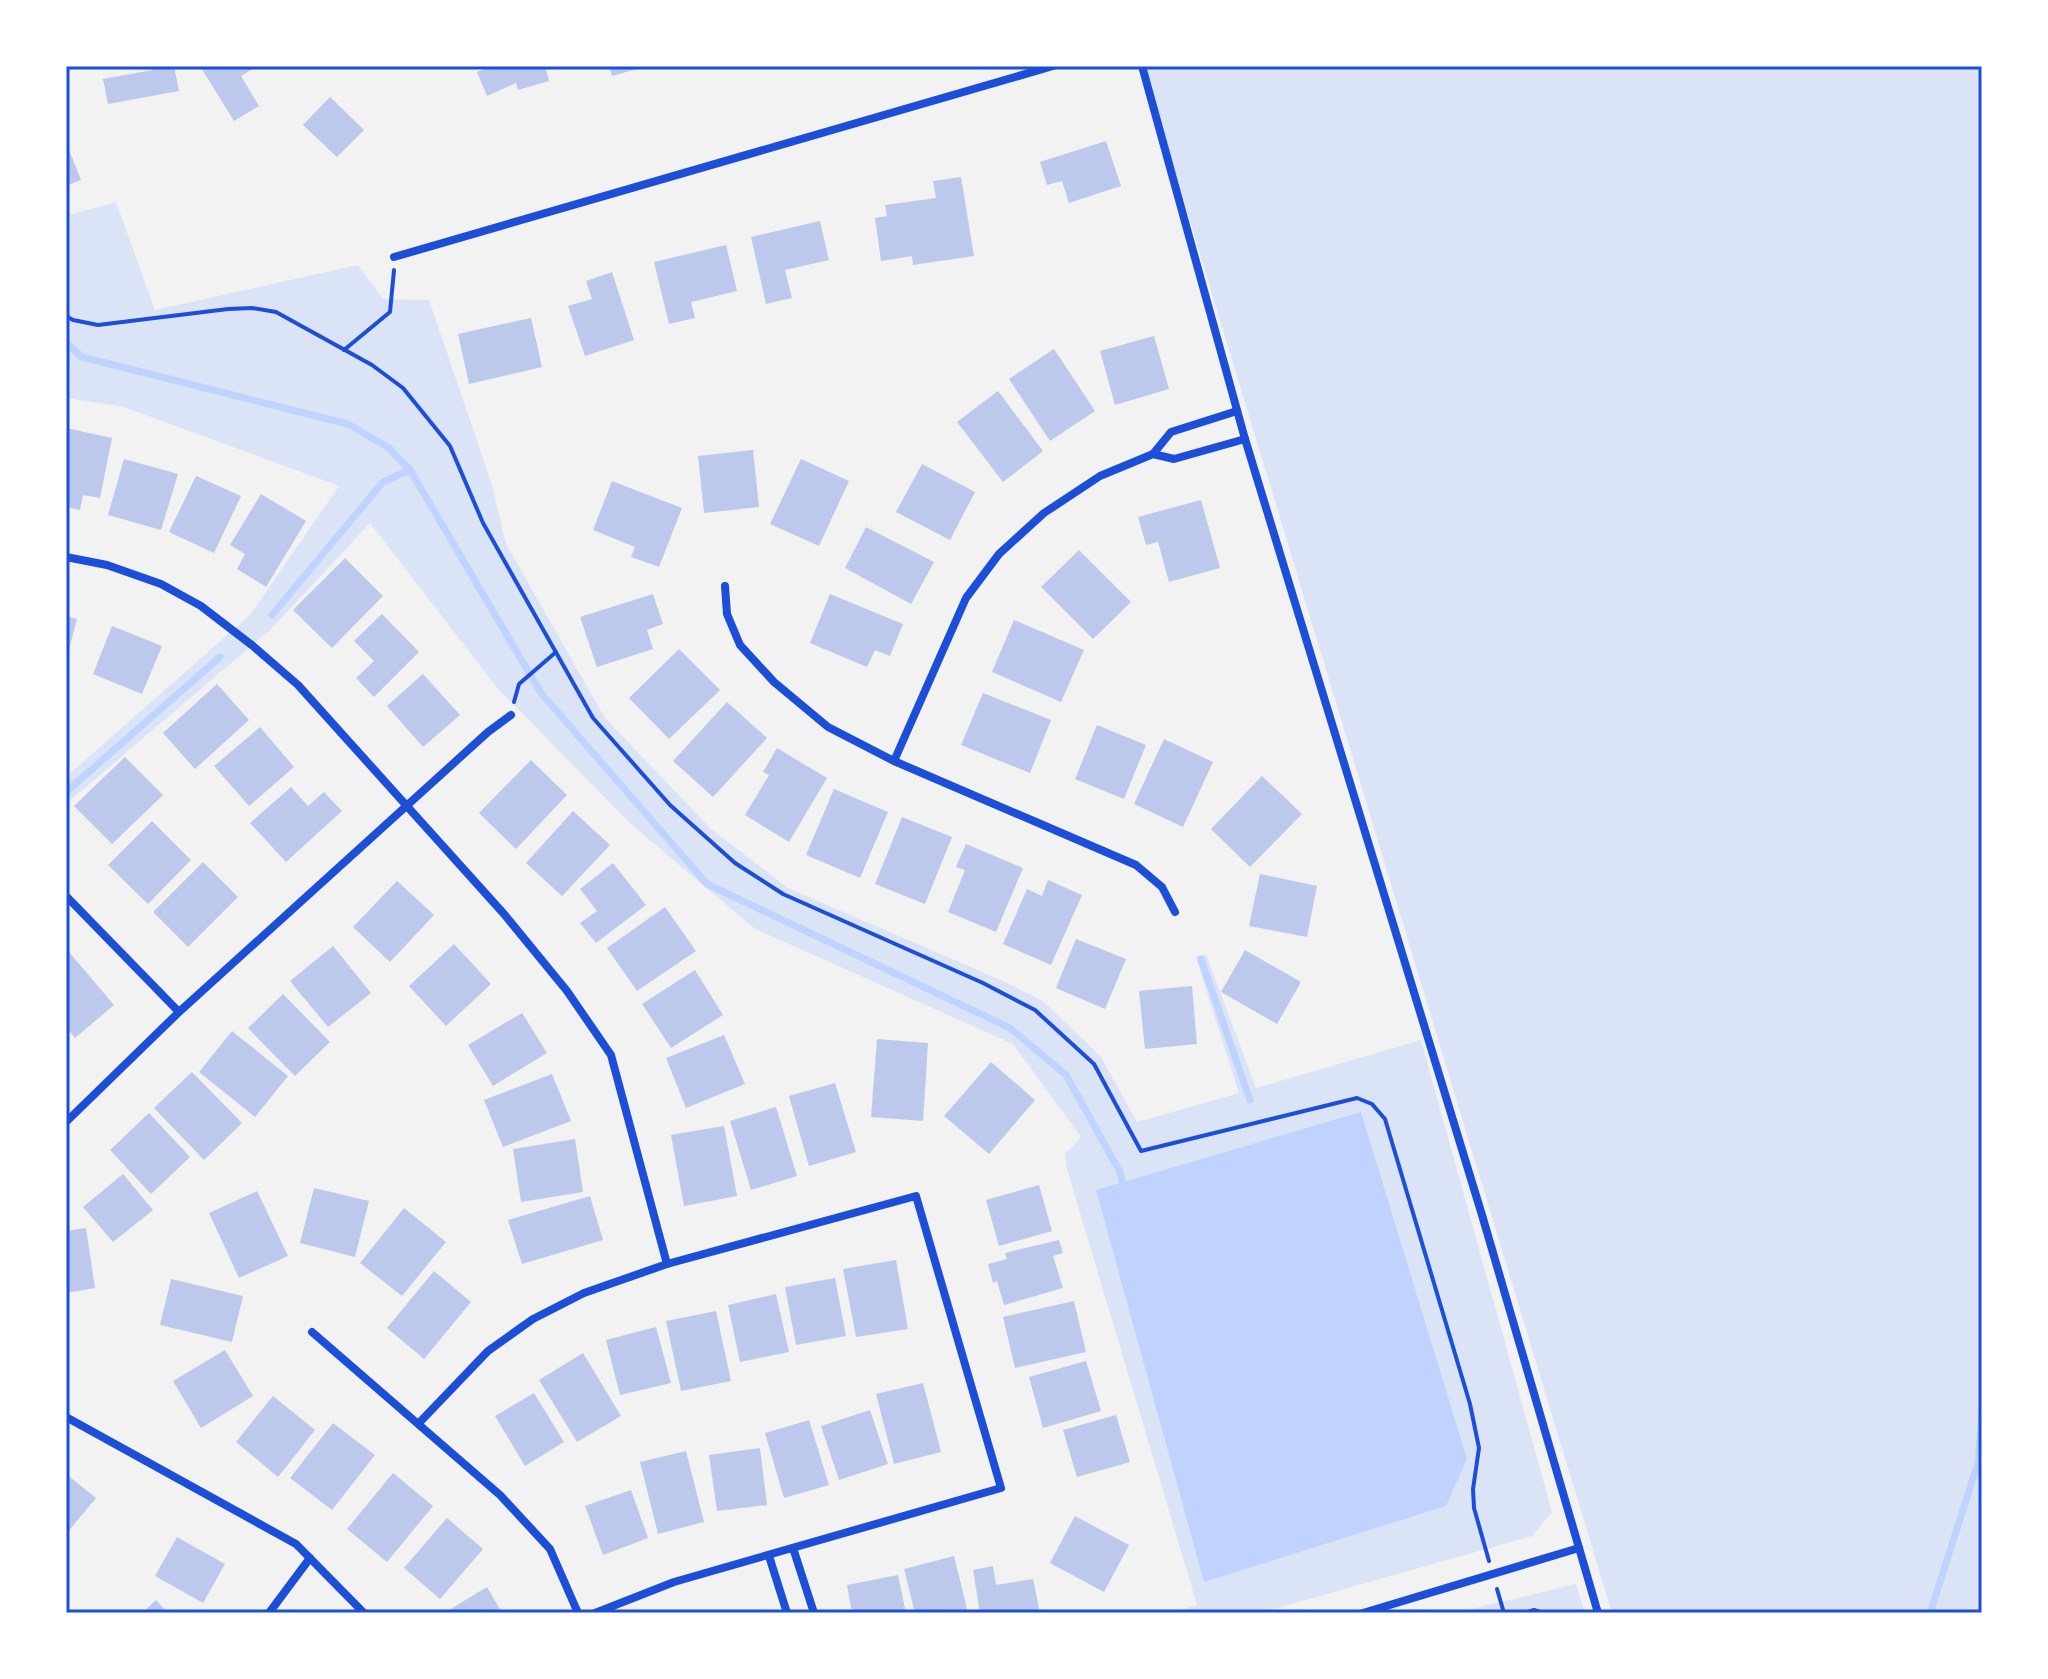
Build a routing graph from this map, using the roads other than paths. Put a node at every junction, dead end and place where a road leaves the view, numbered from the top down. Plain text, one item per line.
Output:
1 (1053, 66) edge
2 (1142, 66) edge
3 (394, 257) road end
4 (1237, 411) junction
5 (1245, 439) junction
6 (1153, 454) junction
7 (66, 557) edge
8 (725, 586) dead end
9 (511, 715) road end
10 (894, 761) junction
11 (409, 806) junction
12 (66, 896) edge
13 (1175, 912) dead end
14 (179, 1012) junction
15 (66, 1122) edge
16 (667, 1264) junction
17 (312, 1332) dead end
18 (66, 1417) edge
19 (419, 1423) junction
20 (793, 1548) junction
21 (1579, 1548) junction
22 (769, 1556) junction
23 (310, 1558) junction
24 (269, 1613) edge
25 (364, 1613) edge
26 (578, 1613) edge
27 (595, 1613) edge
28 (787, 1613) edge
29 (814, 1613) edge
30 (1363, 1613) edge
31 (1598, 1613) edge

1 - 3 street
2 - 4 street
4 - 5 street
4 - 6 street
5 - 6 street
5 - 21 street
6 - 10 street
7 - 11 street
8 - 10 street
9 - 11 street
10 - 13 street
11 - 14 street
11 - 16 street
12 - 14 street
14 - 15 street
16 - 19 street
16 - 20 street
17 - 19 street
18 - 23 street
19 - 26 street
20 - 22 street
20 - 29 street
21 - 30 street
21 - 31 street
22 - 27 street
22 - 28 street
23 - 24 street
23 - 25 street

